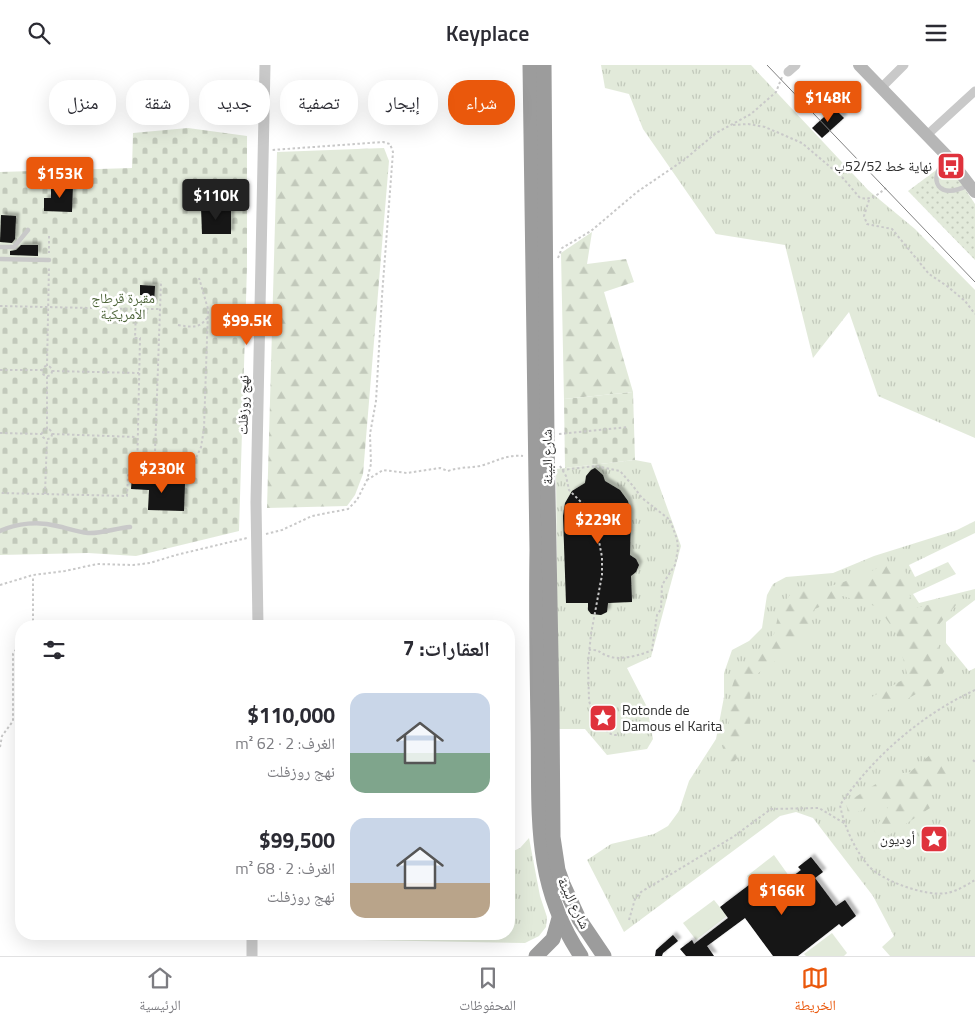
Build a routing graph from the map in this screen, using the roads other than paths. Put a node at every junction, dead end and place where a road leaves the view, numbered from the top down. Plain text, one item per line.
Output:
1 (265, 65) edge
2 (530, 65) edge
3 (544, 65) edge
4 (796, 65) edge
5 (859, 65) edge
6 (904, 65) edge
7 (788, 72) road end
8 (881, 88) junction
9 (975, 91) edge
10 (927, 135) junction
11 (948, 157) junction
12 (972, 188) edge
13 (28, 230) dead end
14 (0, 247) edge
15 (0, 259) edge
16 (49, 260) road end
17 (130, 527) dead end
18 (0, 531) edge
19 (258, 620) edge
20 (559, 919) junction
21 (252, 940) edge
22 (252, 956) edge
23 (536, 956) edge
24 (581, 956) edge
25 (604, 956) edge

1 - 19 street, نهج روزفلت
2 - 20 highway, شارع البيئة
3 - 25 highway, شارع البيئة
4 - 7 street
5 - 8 main road
6 - 8 street
8 - 10 main road
9 - 10 street
10 - 11 main road
11 - 12 main road
11 - 12 lane
13 - 14 lane
15 - 16 lane
17 - 18 lane
20 - 23 highway
20 - 24 highway, شارع البيئة
21 - 22 street

